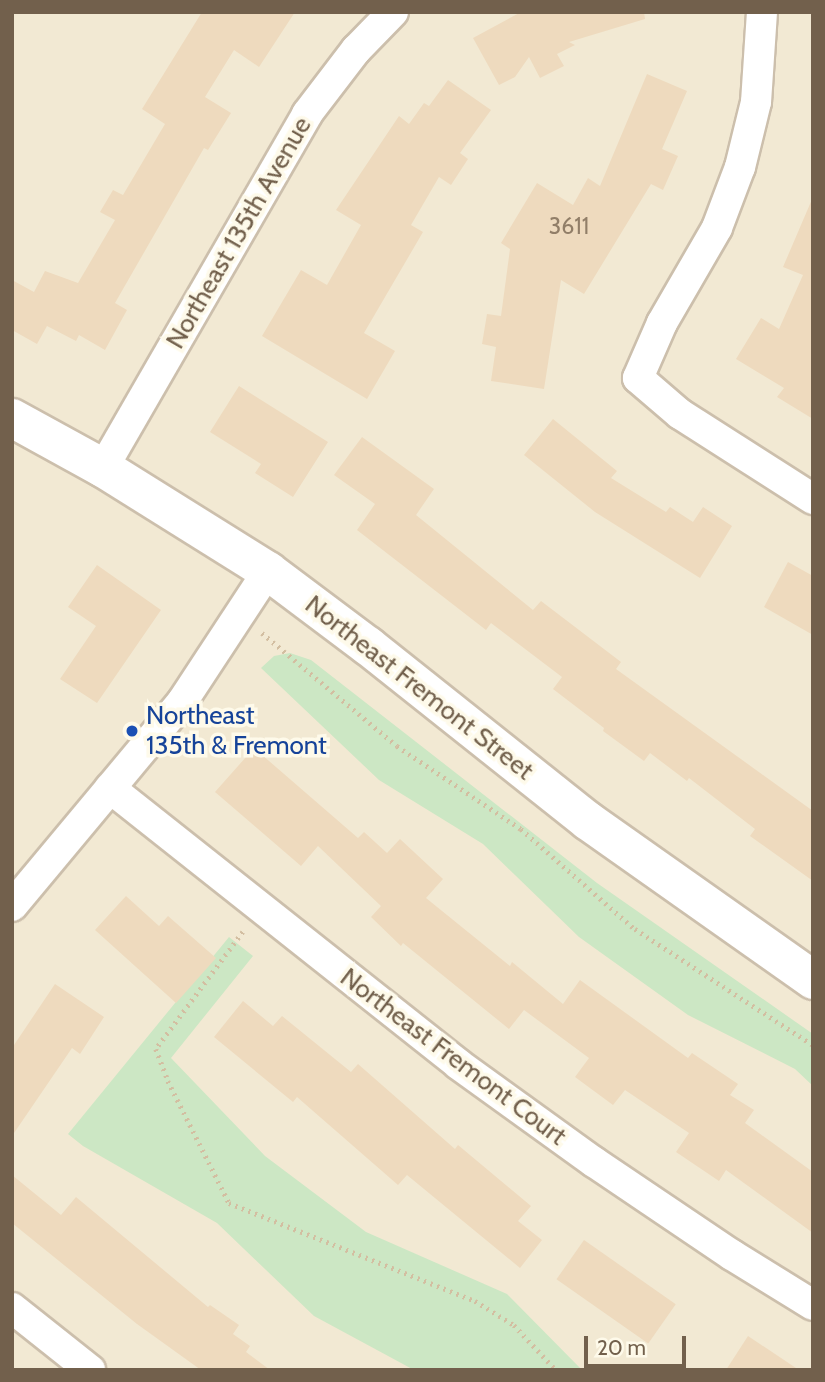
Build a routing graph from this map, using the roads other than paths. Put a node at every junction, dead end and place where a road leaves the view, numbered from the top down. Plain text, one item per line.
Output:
1 (393, 12) edge
2 (762, 12) edge
3 (12, 418) edge
4 (103, 468) junction
5 (813, 499) edge
6 (268, 572) junction
7 (110, 788) junction
8 (12, 906) edge
9 (813, 980) edge
10 (813, 1305) edge
11 (12, 1308) edge
12 (90, 1370) edge

1 - 4 street, Northeast 135th Avenue
2 - 5 street
3 - 4 street, Northeast Fremont Street
4 - 6 street, Northeast Fremont Street
6 - 7 street
6 - 9 street, Northeast Fremont Street
7 - 8 street
7 - 10 street, Northeast Fremont Court
11 - 12 street

